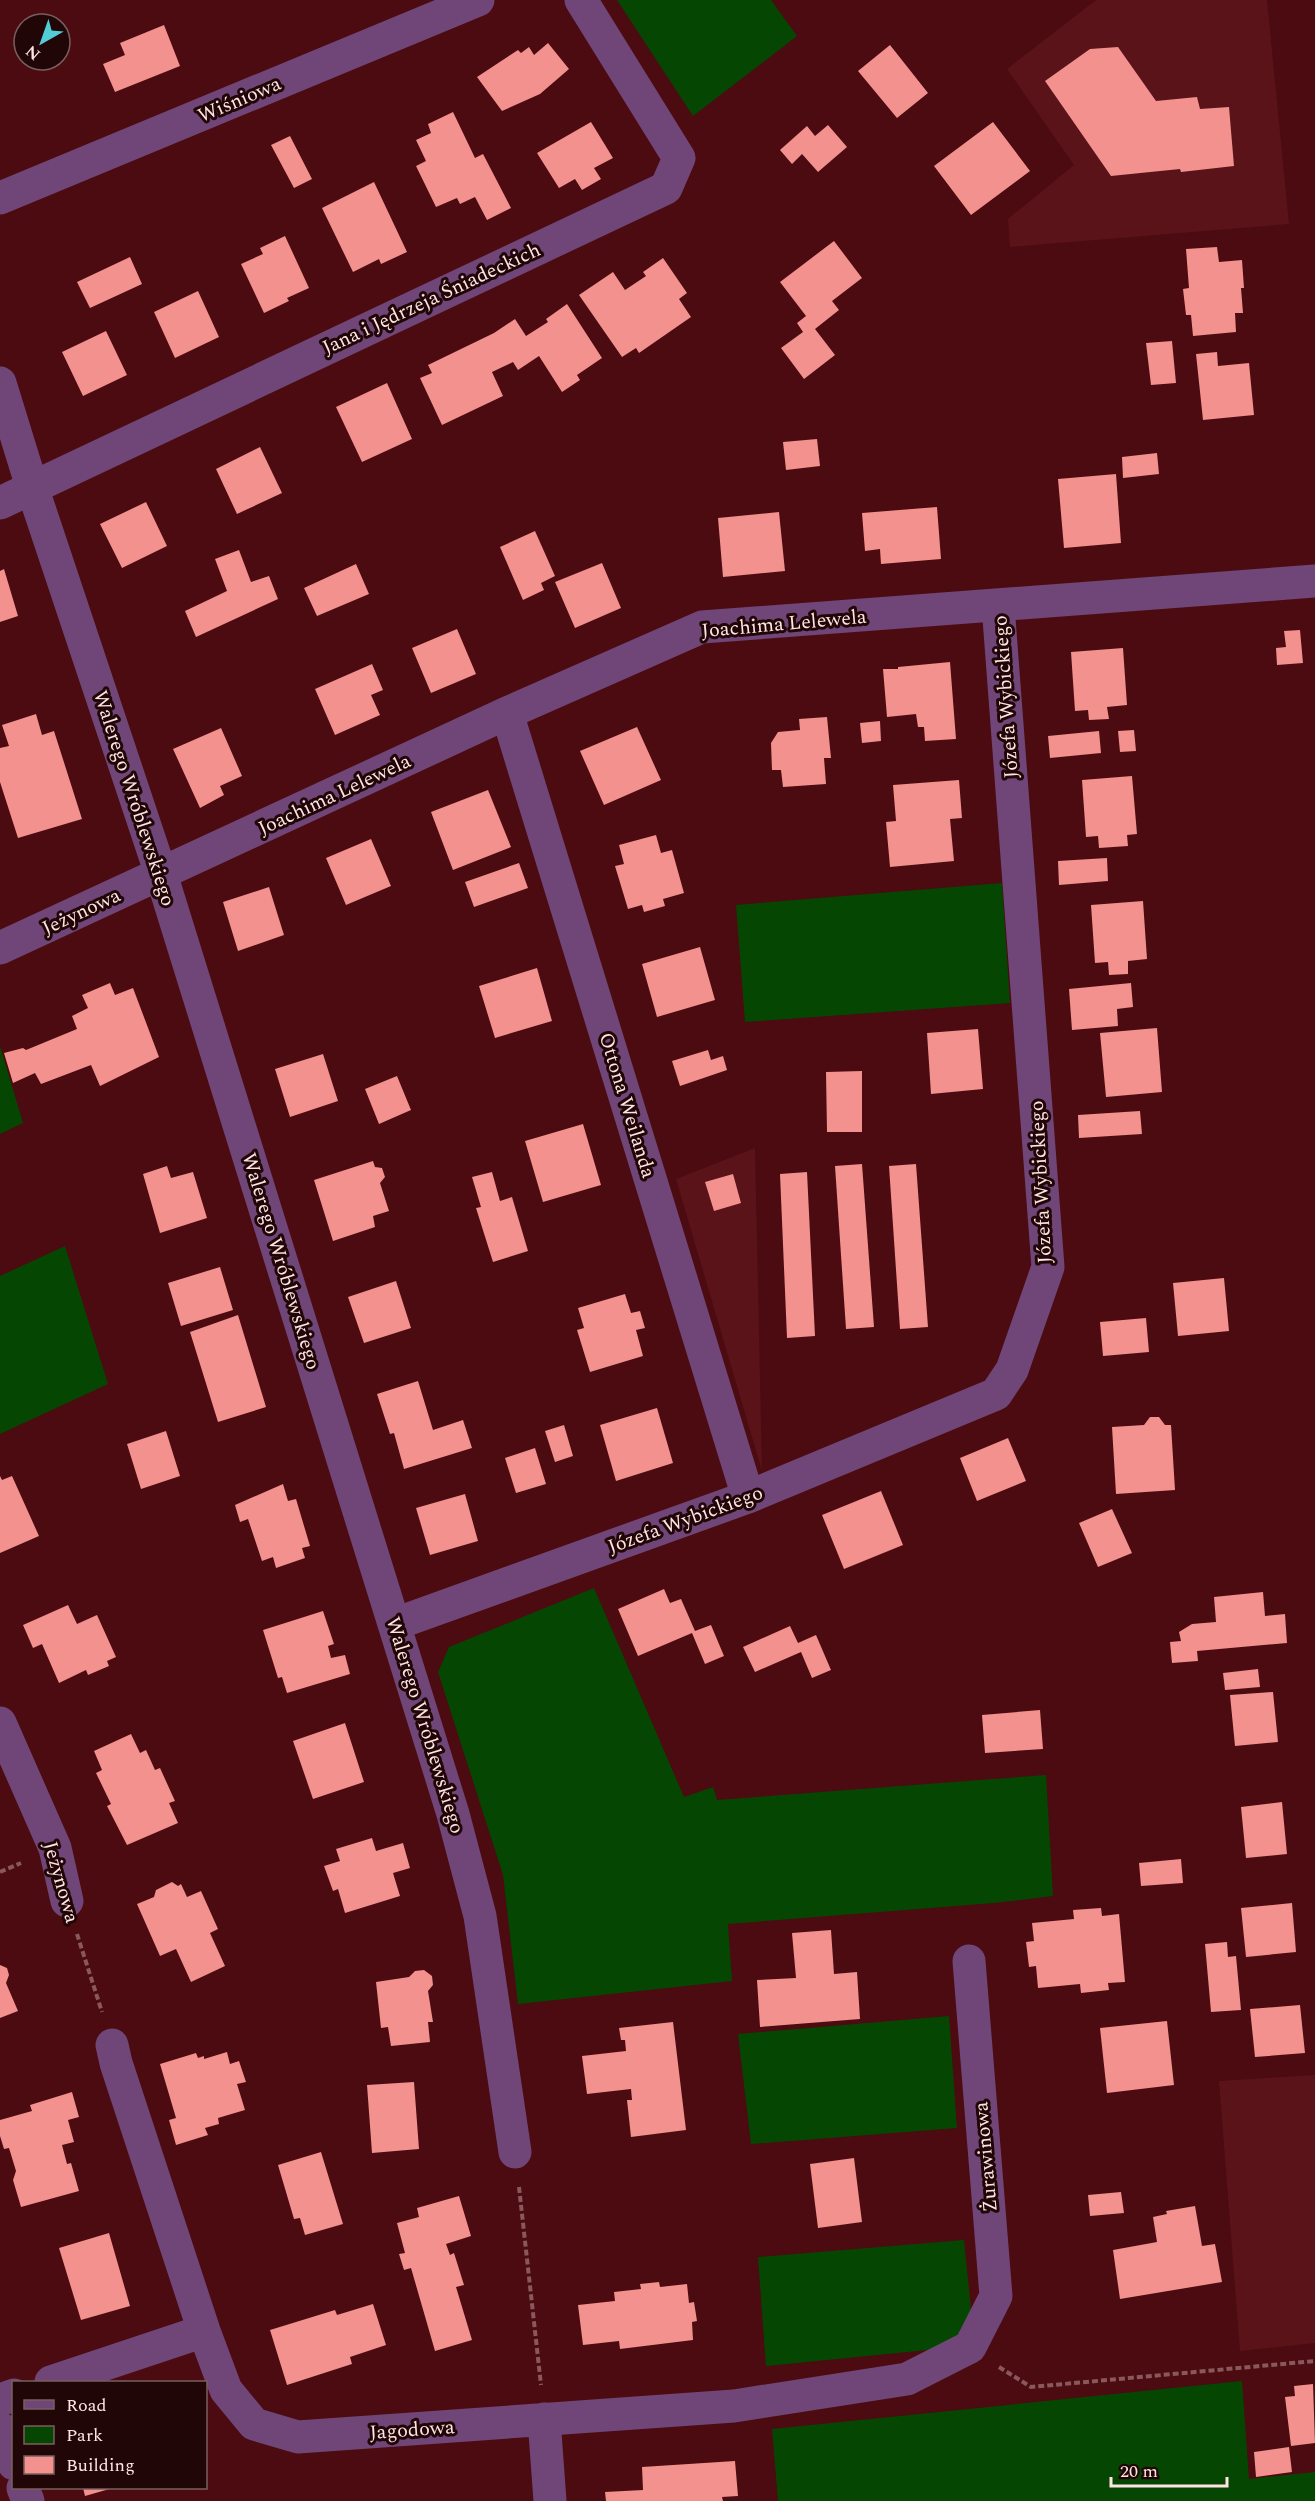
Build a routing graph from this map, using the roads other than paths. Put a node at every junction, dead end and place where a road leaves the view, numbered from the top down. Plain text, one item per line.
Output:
1 (478, 0) edge
2 (581, 0) edge
3 (0, 198) edge
4 (0, 383) edge
5 (32, 487) junction
6 (0, 503) edge
7 (1315, 581) edge
8 (998, 605) junction
9 (507, 713) junction
10 (161, 874) junction
11 (0, 948) edge
12 (748, 1497) junction
13 (395, 1624) junction
14 (0, 1723) edge
15 (67, 1901) road end
16 (969, 1961) dead end
17 (112, 2045) road end
18 (515, 2152) road end
19 (204, 2331) junction
20 (970, 2347) joint
21 (54, 2381) edge
22 (544, 2419) junction
23 (0, 2428) edge
24 (12, 2459) edge
25 (550, 2501) edge

1 - 3 street, Wiśniowa
2 - 5 street, Jana i Jędrzeja Śniadeckich
4 - 5 street, Walerego Wróblewskiego
5 - 6 street, Jana i Jędrzeja Śniadeckich
5 - 10 street, Walerego Wróblewskiego
7 - 8 street, Joachima Lelewela
8 - 9 street, Joachima Lelewela
8 - 12 street, Józefa Wybickiego
9 - 10 street, Joachima Lelewela
9 - 12 street, Ottona Weilanda
10 - 11 street, Jeżynowa
10 - 13 street, Walerego Wróblewskiego
12 - 13 street, Józefa Wybickiego
13 - 18 street, Walerego Wróblewskiego
14 - 15 street, Jeżynowa
16 - 20 street, Żurawinowa
17 - 19 street, Jagodowa
19 - 21 street
19 - 22 street, Jagodowa
20 - 22 street, Jagodowa
22 - 25 street
23 - 24 street

